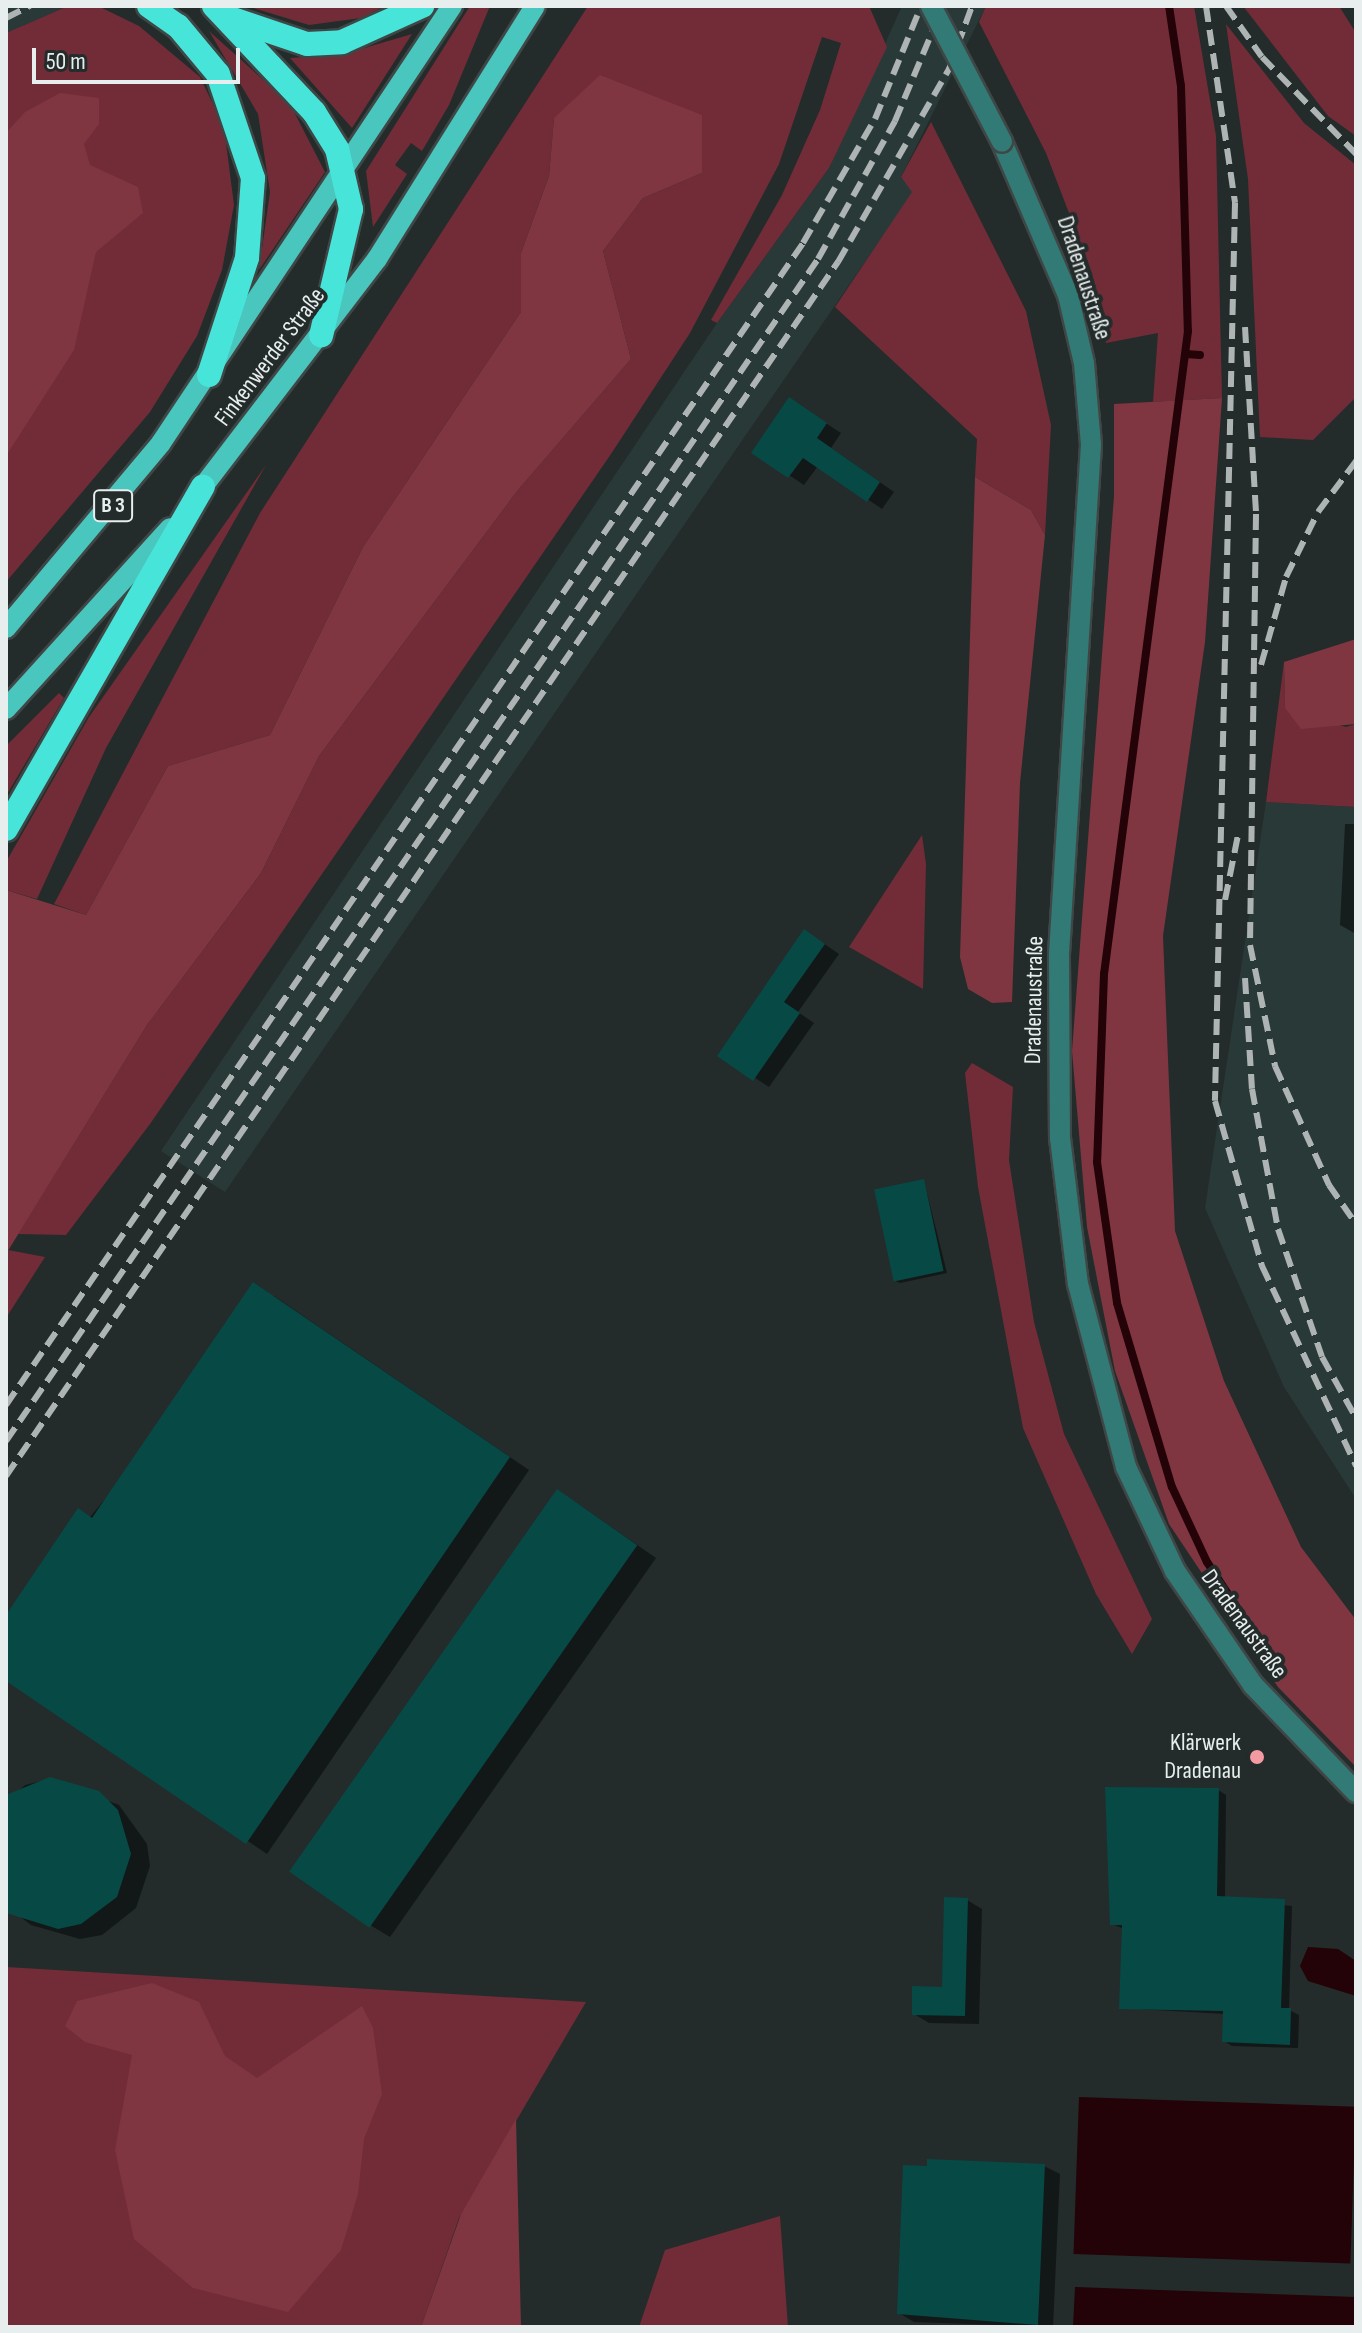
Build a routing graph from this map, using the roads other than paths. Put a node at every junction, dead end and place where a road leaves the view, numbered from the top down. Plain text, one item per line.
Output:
1 (149, 6) edge
2 (422, 6) edge
3 (452, 6) edge
4 (535, 6) edge
5 (931, 6) edge
6 (219, 11) edge
7 (344, 173) junction
8 (321, 336) junction
9 (209, 375) junction
10 (203, 487) junction
11 (6, 628) edge
12 (6, 709) edge
13 (6, 829) edge
14 (1356, 1792) edge

1 - 9 highway
2 - 6 highway
3 - 7 main road, Finkenwerder Straße / B 3
4 - 8 main road, Finkenwerder Straße / B 3
5 - 14 street, Dradenaustraße, bridge
6 - 7 highway
7 - 8 highway
7 - 9 main road, Finkenwerder Straße / B 3
8 - 10 main road, Finkenwerder Straße / B 3
9 - 11 main road, Finkenwerder Straße / B 3
10 - 12 main road, Finkenwerder Straße / B 3
10 - 13 highway

